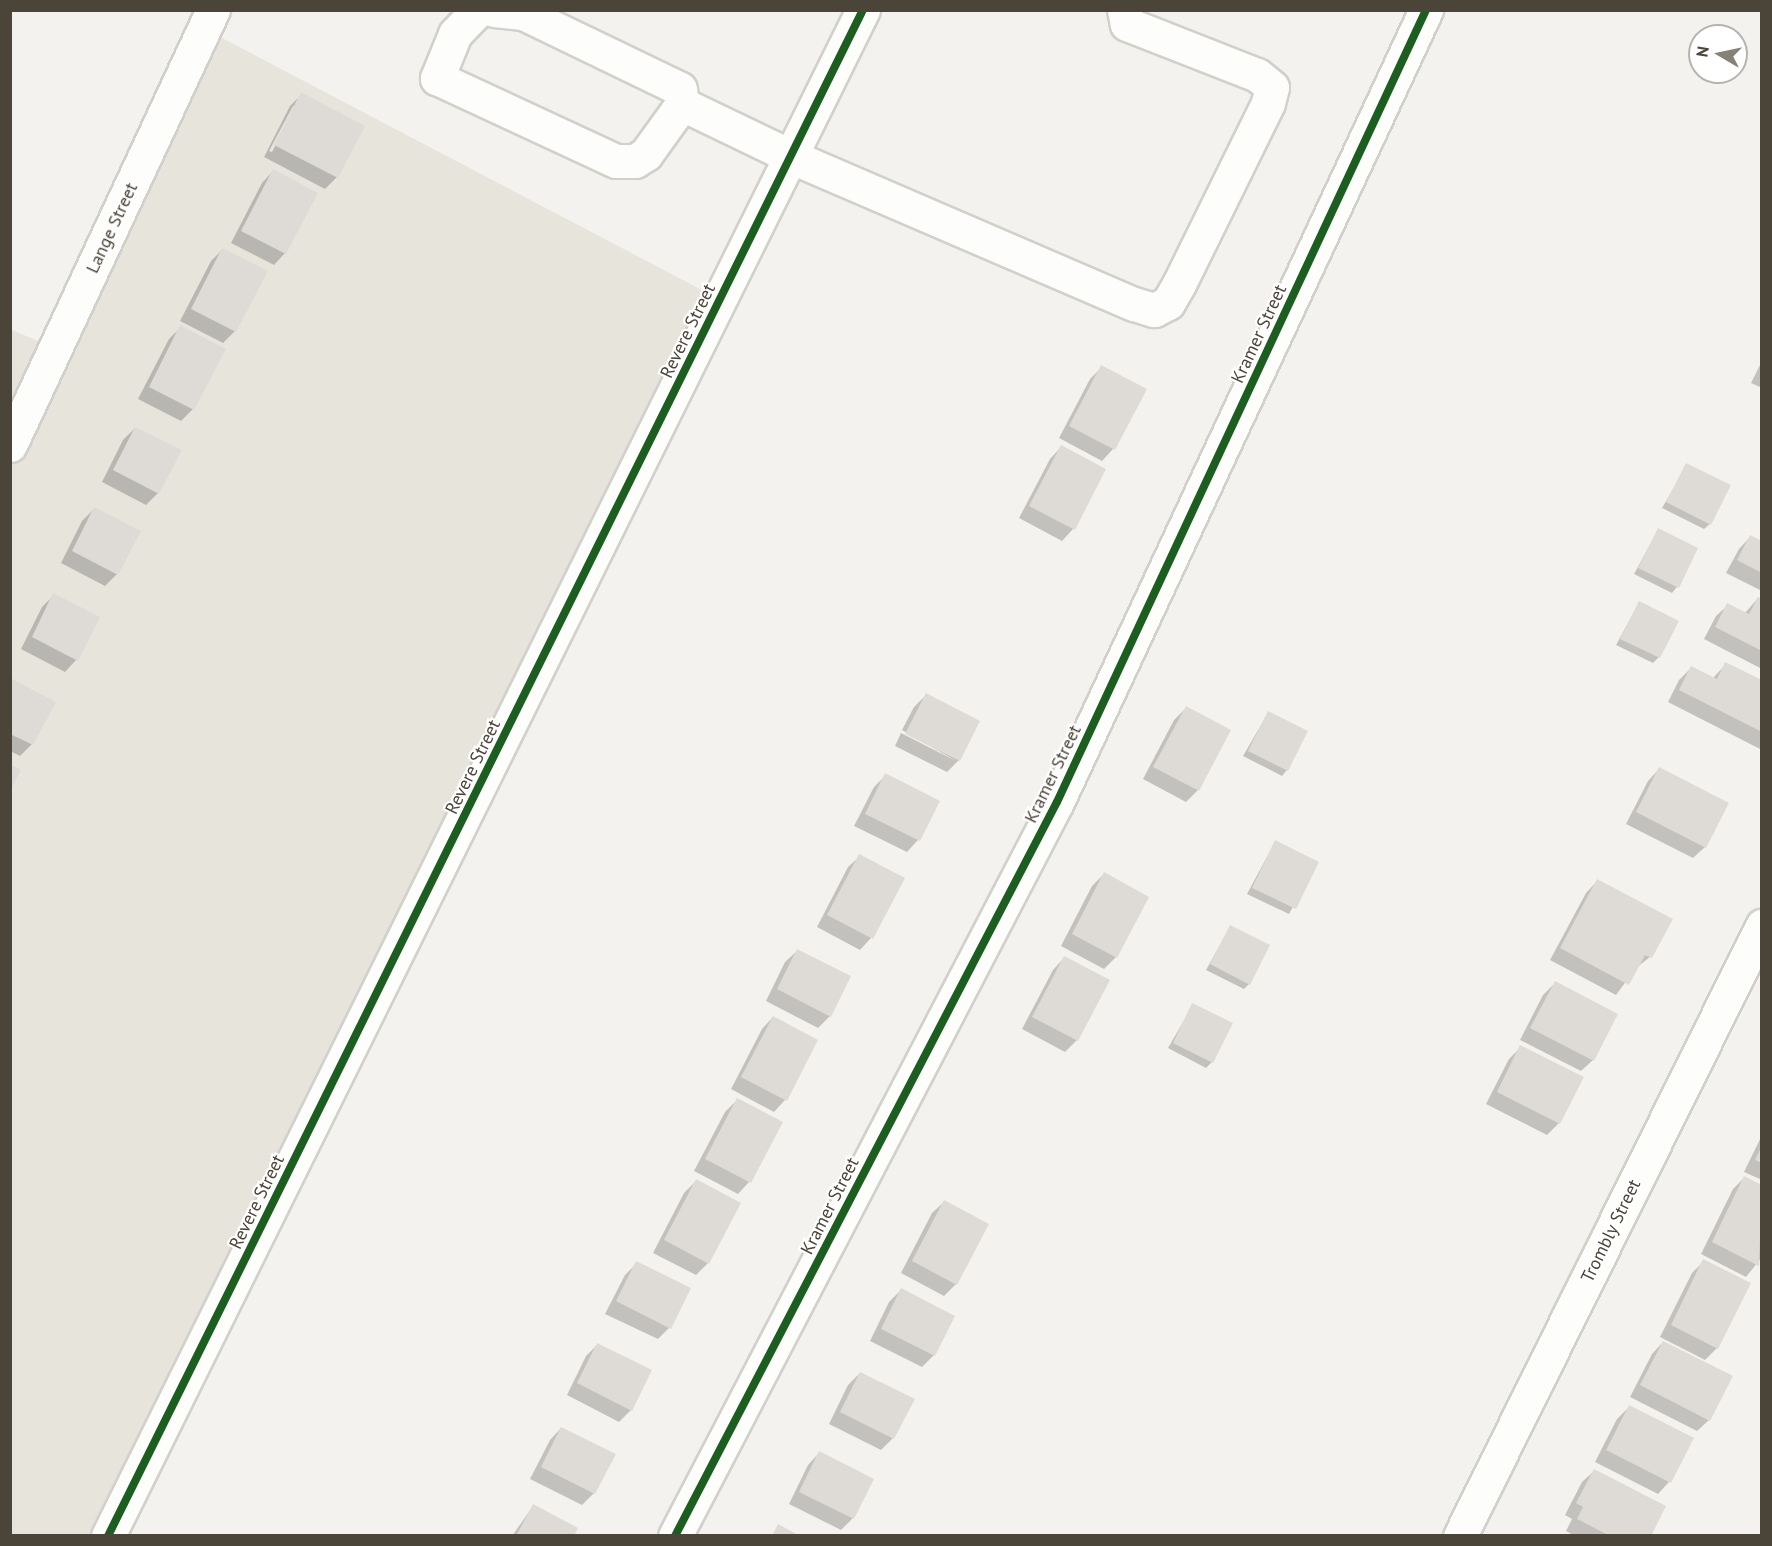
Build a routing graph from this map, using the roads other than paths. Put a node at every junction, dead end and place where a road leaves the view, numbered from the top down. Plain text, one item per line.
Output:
1 (213, 10) edge
2 (478, 10) edge
3 (863, 10) edge
4 (1124, 10) edge
5 (1426, 10) edge
6 (508, 12) edge
7 (682, 104) junction
8 (792, 157) junction
9 (10, 445) edge
10 (1761, 926) edge
11 (108, 1536) edge
12 (675, 1536) edge
13 (1460, 1536) edge

1 - 9 street, Lange Street
2 - 7 street
3 - 8 street, Revere Street
4 - 8 street
5 - 12 street, Kramer Street
6 - 7 street
7 - 8 street
8 - 11 street, Revere Street
10 - 13 street, Trombly Street

